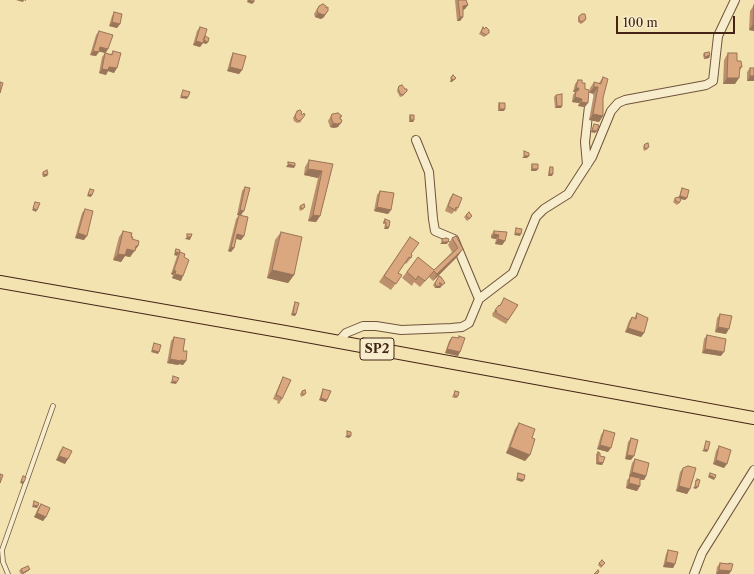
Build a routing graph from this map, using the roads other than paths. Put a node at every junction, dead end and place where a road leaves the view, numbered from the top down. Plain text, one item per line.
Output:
1 (735, 0) edge
2 (590, 97) edge
3 (416, 140) dead end
4 (587, 166) junction
5 (0, 282) edge
6 (479, 299) junction
7 (338, 342) junction
8 (53, 406) dead end
9 (754, 418) edge
10 (754, 470) edge
11 (8, 574) edge
12 (694, 574) edge

1 - 4 street
2 - 4 street
3 - 6 street
4 - 6 street
5 - 7 main road, SP2
6 - 7 street
7 - 9 main road, SP2
8 - 11 lane
10 - 12 street

